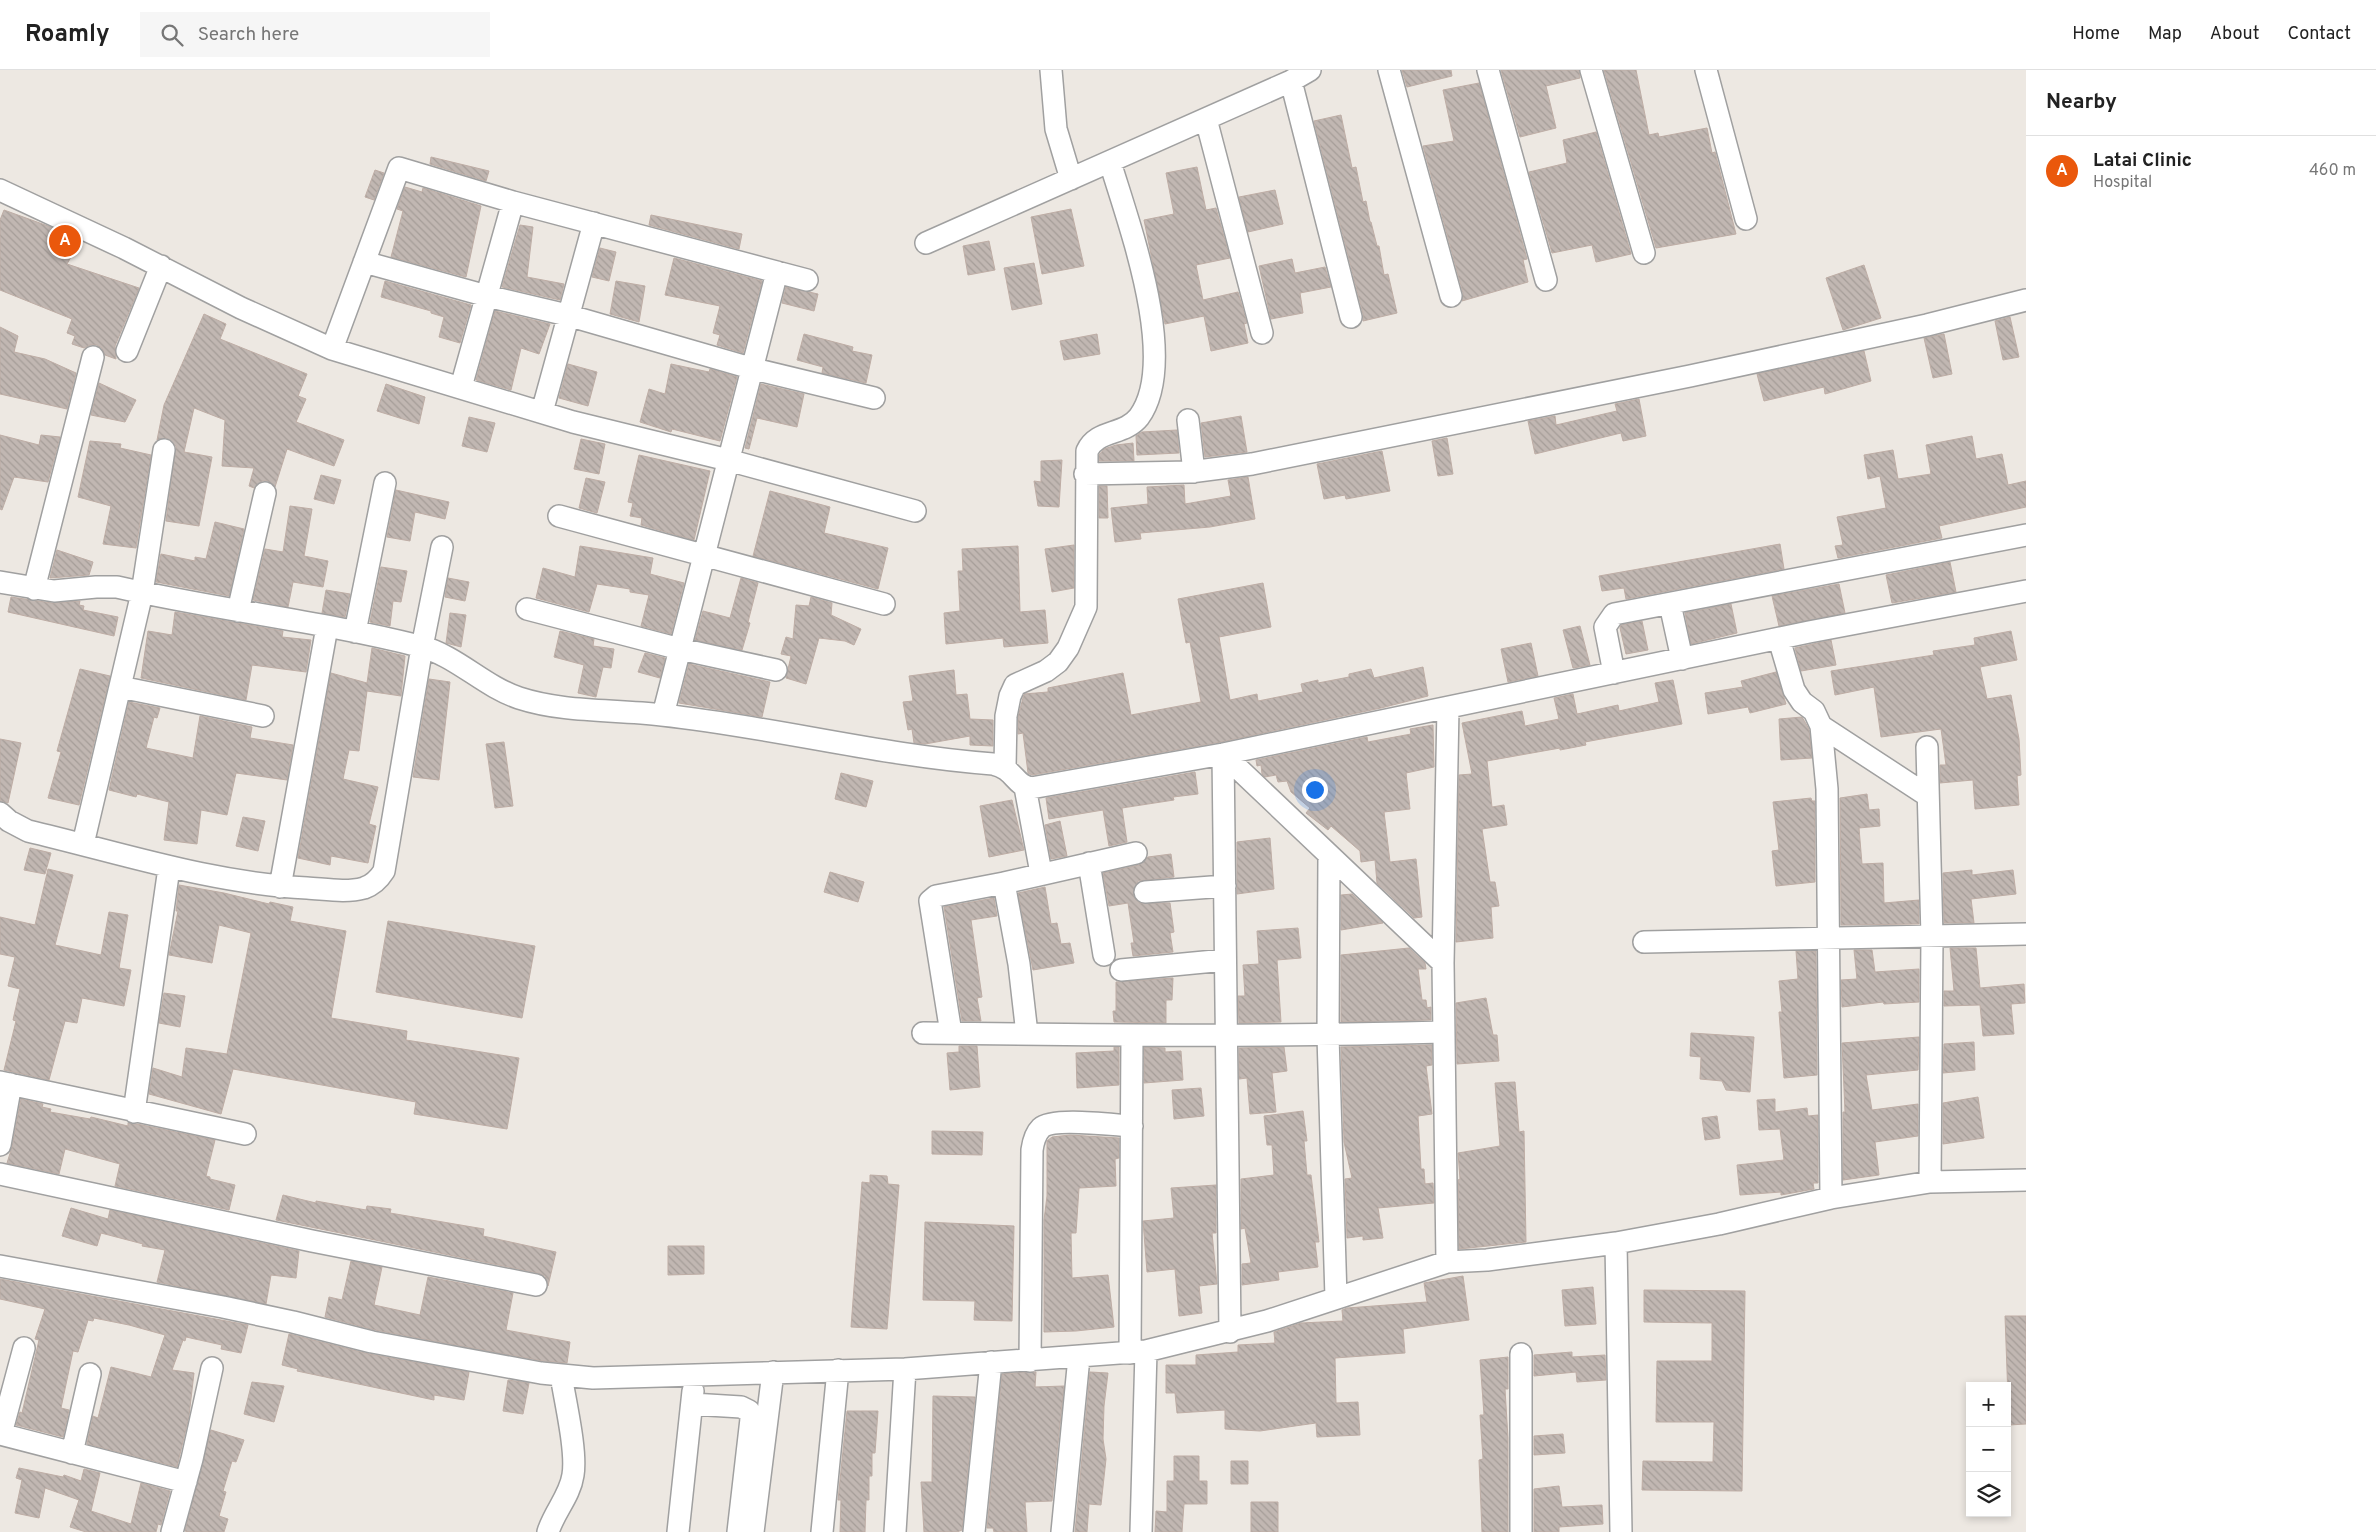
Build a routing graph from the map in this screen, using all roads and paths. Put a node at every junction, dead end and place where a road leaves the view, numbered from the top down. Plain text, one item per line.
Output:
1 (1051, 70) edge
2 (1310, 70) edge
3 (1389, 70) edge
4 (1488, 70) edge
5 (1591, 70) edge
6 (1706, 70) edge
7 (1291, 82) junction
8 (1206, 119) junction
9 (1110, 162) junction
10 (1071, 179) junction
11 (0, 190) edge
12 (513, 202) junction
13 (1746, 219) dead end
14 (594, 223) junction
15 (926, 243) dead end
16 (1644, 253) dead end
17 (364, 262) junction
18 (160, 266) junction
19 (777, 272) junction
20 (807, 280) dead end
21 (1546, 280) dead end
22 (487, 296) junction
23 (1450, 296) dead end
24 (2026, 300) edge
25 (567, 316) junction
26 (1351, 318) dead end
27 (1262, 333) dead end
28 (332, 349) junction
29 (126, 352) dead end
30 (93, 357) dead end
31 (754, 369) junction
32 (461, 387) junction
33 (874, 398) dead end
34 (542, 412) junction
35 (1188, 420) dead end
36 (164, 450) dead end
37 (728, 460) junction
38 (1194, 472) junction
39 (1085, 474) junction
40 (385, 483) dead end
41 (265, 493) dead end
42 (915, 511) dead end
43 (560, 516) dead end
44 (2026, 535) edge
45 (442, 547) dead end
46 (704, 555) junction
47 (1, 584) edge
48 (34, 589) junction
49 (2026, 591) edge
50 (142, 593) junction
51 (884, 604) dead end
52 (1670, 604) junction
53 (527, 609) dead end
54 (238, 611) junction
55 (327, 626) junction
56 (355, 632) junction
57 (1779, 639) junction
58 (422, 646) junction
59 (680, 649) junction
60 (1682, 659) junction
61 (776, 670) dead end
62 (1614, 673) junction
63 (120, 687) junction
64 (1448, 708) junction
65 (663, 714) junction
66 (263, 716) dead end
67 (1821, 726) junction
68 (1927, 746) dead end
69 (1223, 754) junction
70 (1005, 767) junction
71 (1025, 787) junction
72 (1928, 796) junction
73 (0, 813) edge
74 (83, 844) junction
75 (1136, 853) dead end
76 (1329, 855) junction
77 (1089, 863) junction
78 (169, 868) junction
79 (1041, 873) junction
80 (1004, 882) junction
81 (1225, 886) junction
82 (280, 887) junction
83 (1145, 892) dead end
84 (2026, 934) edge
85 (1932, 937) junction
86 (1828, 939) junction
87 (1644, 942) dead end
88 (1104, 955) dead end
89 (1225, 960) junction
90 (1443, 963) junction
91 (1121, 970) dead end
92 (1443, 1032) junction
93 (923, 1033) dead end
94 (951, 1034) junction
95 (1027, 1034) junction
96 (1226, 1035) junction
97 (1132, 1036) junction
98 (1328, 1036) junction
99 (6, 1083) edge
100 (134, 1112) junction
101 (1132, 1126) junction
102 (245, 1134) dead end
103 (0, 1145) edge
104 (0, 1174) edge
105 (2026, 1180) edge
106 (1930, 1182) junction
107 (1831, 1198) junction
108 (1616, 1243) junction
109 (1447, 1262) junction
110 (0, 1266) edge
111 (536, 1285) dead end
112 (1336, 1298) junction
113 (1230, 1332) junction
114 (24, 1348) dead end
115 (1138, 1352) junction
116 (1522, 1354) dead end
117 (1079, 1357) junction
118 (1030, 1360) junction
119 (991, 1362) junction
120 (212, 1368) dead end
121 (905, 1369) junction
122 (838, 1370) junction
123 (773, 1372) junction
124 (90, 1374) dead end
125 (561, 1375) junction
126 (695, 1376) junction
127 (692, 1404) junction
128 (1, 1434) edge
129 (72, 1453) junction
130 (186, 1482) junction
131 (172, 1532) edge
132 (548, 1532) edge
133 (678, 1532) edge
134 (738, 1532) edge
135 (753, 1532) edge
136 (822, 1532) edge
137 (895, 1532) edge
138 (974, 1532) edge
139 (1062, 1532) edge
140 (1142, 1532) edge
141 (1521, 1532) edge
142 (1621, 1532) edge

1 - 10 street
2 - 7 street
3 - 23 street
4 - 21 street
5 - 16 street
6 - 13 street
7 - 8 street
7 - 26 street
8 - 9 street
8 - 27 street
9 - 10 street
9 - 39 street
10 - 15 street
11 - 18 street
12 - 14 street
12 - 17 street
12 - 22 street
14 - 19 street
14 - 25 street
17 - 22 street
17 - 28 street
18 - 28 street
18 - 29 street
19 - 20 street
19 - 31 street
22 - 25 street
22 - 32 street
24 - 38 street
25 - 31 street
25 - 34 street
28 - 32 street
30 - 48 street
31 - 33 street
31 - 37 street
32 - 34 street
34 - 37 street
35 - 38 street
36 - 50 street
37 - 42 street
37 - 46 street
38 - 39 street
39 - 70 street
40 - 56 street
41 - 54 street
43 - 46 street
44 - 52 street
45 - 58 street
46 - 51 street
46 - 59 street
47 - 48 street
48 - 50 street
49 - 57 street
50 - 54 street
50 - 63 street
52 - 60 street
52 - 62 street
53 - 59 street
54 - 55 street
55 - 56 street
55 - 82 street
56 - 58 street
57 - 60 street
57 - 67 street
58 - 65 street
58 - 82 street
59 - 61 street
59 - 65 street
60 - 62 street
62 - 64 street
63 - 66 street
63 - 74 street
64 - 69 street
64 - 90 street
65 - 70 street
67 - 72 street
67 - 86 street
68 - 72 street
69 - 71 street
69 - 76 street
69 - 81 street
70 - 71 street
71 - 79 street
72 - 85 street
73 - 74 street
74 - 78 street
75 - 77 street
76 - 90 street
76 - 98 street
77 - 79 street
77 - 88 street
78 - 82 street
78 - 100 street
79 - 80 street
80 - 94 street
80 - 95 street
81 - 83 street
81 - 89 street
84 - 85 street
85 - 86 street
85 - 106 street
86 - 87 street
86 - 107 street
89 - 91 street
89 - 96 street
90 - 92 street
92 - 98 street
92 - 109 street
93 - 94 street
94 - 95 street
95 - 97 street
96 - 97 street
96 - 98 street
96 - 113 street
97 - 101 street
98 - 112 street
99 - 100 street
99 - 103 street
100 - 102 street
101 - 115 street
101 - 118 street
104 - 111 street
105 - 106 street
106 - 107 street
107 - 108 street
108 - 109 street
108 - 142 street
109 - 112 street
110 - 125 street
112 - 113 street
113 - 115 street
114 - 128 street
115 - 117 street
115 - 140 street
116 - 141 street
117 - 118 street
117 - 139 street
118 - 119 street
119 - 121 street
119 - 138 street
120 - 130 street
121 - 122 street
121 - 137 street
122 - 123 street
122 - 136 street
123 - 126 street
123 - 135 street
124 - 129 street
125 - 126 street
125 - 132 street
126 - 127 street
127 - 133 street
127 - 134 street
128 - 129 street
129 - 130 street
130 - 131 street

